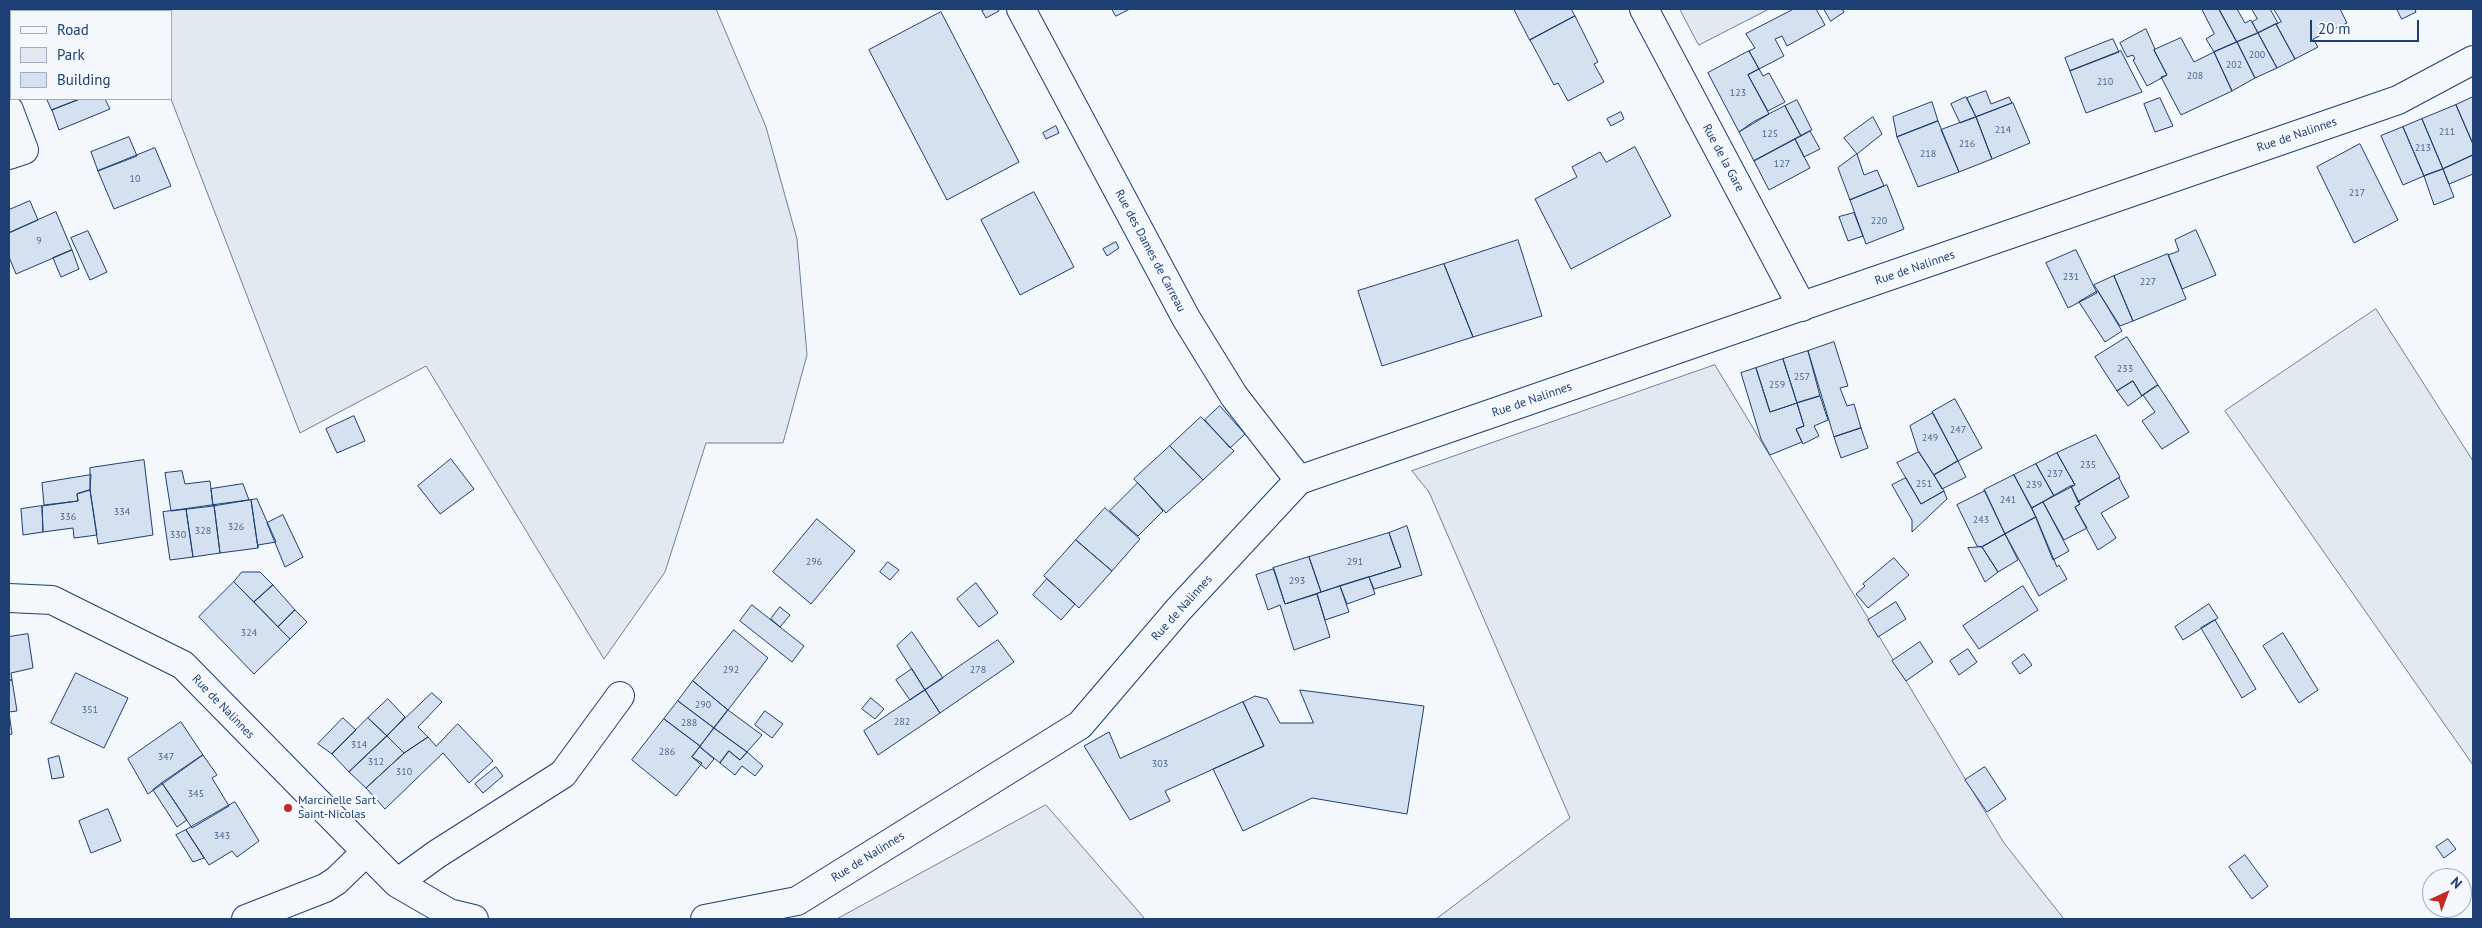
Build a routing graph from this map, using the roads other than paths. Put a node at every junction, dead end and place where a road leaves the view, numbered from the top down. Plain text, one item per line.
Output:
1 (1021, 9) edge
2 (1644, 9) edge
3 (2473, 60) edge
4 (9, 110) edge
5 (9, 155) edge
6 (1802, 308) junction
7 (1299, 480) junction
8 (9, 598) edge
9 (620, 696) dead end
10 (365, 853) junction
11 (397, 883) junction
12 (246, 919) edge
13 (474, 919) edge
14 (705, 919) edge

1 - 7 street, Rue des Dames de Carreau
2 - 6 street, Rue de la Gare
3 - 6 street, Rue de Nalinnes
4 - 5 street
6 - 7 street, Rue de Nalinnes
7 - 14 street, Rue de Nalinnes
8 - 10 street, Rue de Nalinnes
9 - 11 street
10 - 11 street, Rue de Nalinnes
10 - 12 street
11 - 13 street, Rue de Nalinnes

